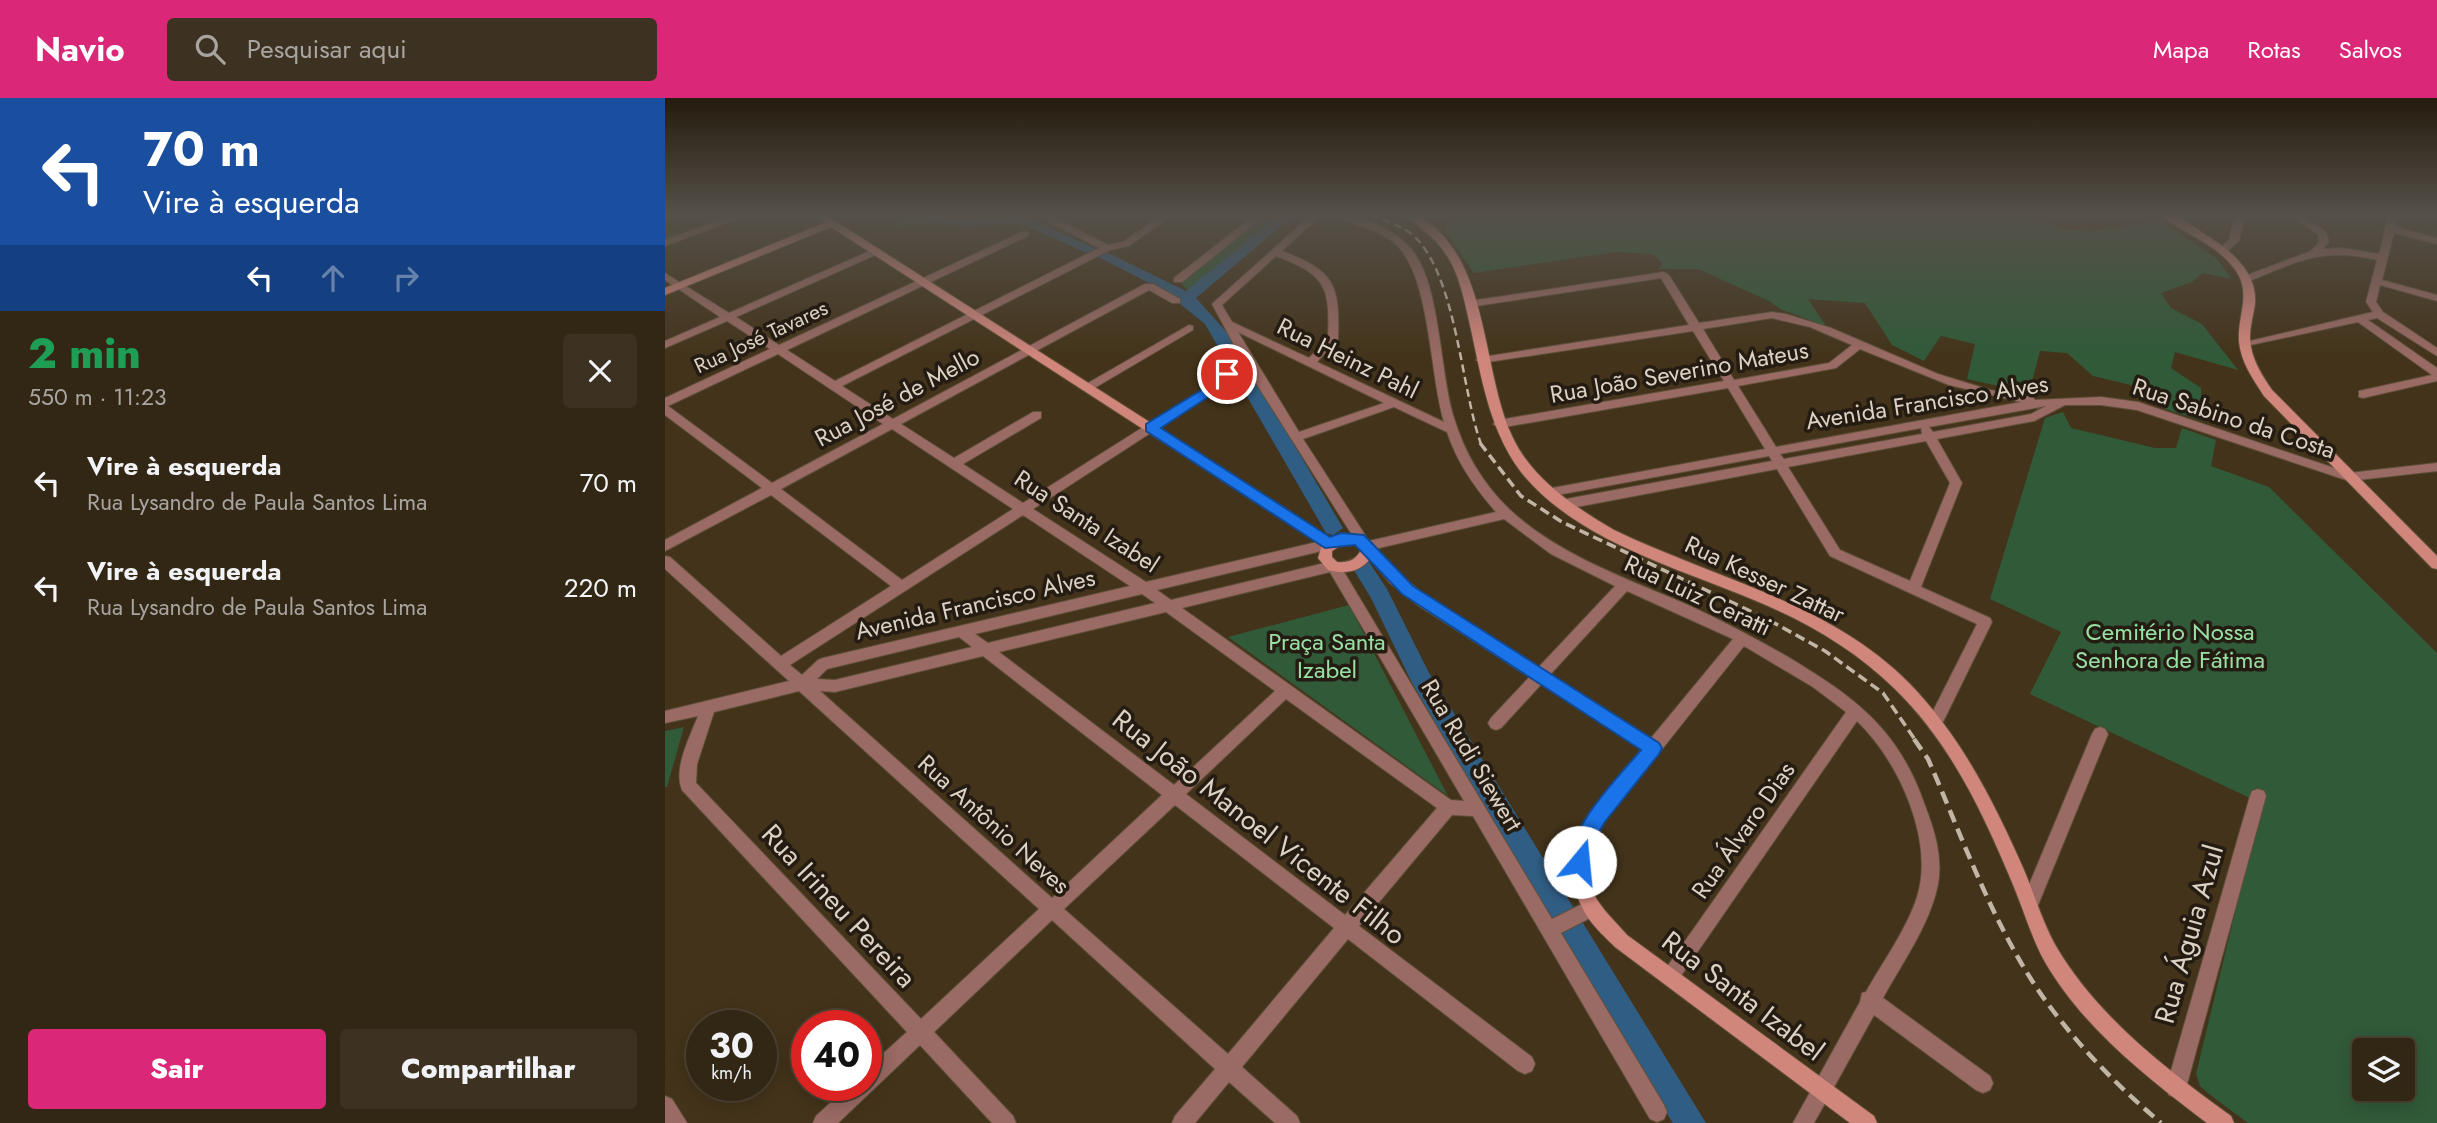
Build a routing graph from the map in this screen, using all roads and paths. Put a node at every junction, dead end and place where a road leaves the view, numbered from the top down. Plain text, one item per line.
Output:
1 (739, 262) edge
2 (853, 262) edge
3 (894, 262) edge
4 (965, 262) edge
5 (1079, 262) edge
6 (1201, 262) edge
7 (1264, 262) edge
8 (1297, 262) edge
9 (1415, 262) edge
10 (1456, 262) edge
11 (2231, 262) edge
12 (2289, 262) edge
13 (2381, 262) edge
14 (665, 276) edge
15 (2246, 279) junction
16 (1178, 280) dead end
17 (924, 281) junction
18 (2376, 281) junction
19 (681, 286) junction
20 (665, 292) edge
21 (2437, 298) edge
22 (1177, 300) dead end
23 (1469, 304) junction
24 (975, 314) junction
25 (2379, 314) junction
26 (728, 317) junction
27 (2360, 319) junction
28 (1229, 324) junction
29 (1695, 326) junction
30 (1189, 328) dead end
31 (665, 345) edge
32 (1859, 345) junction
33 (2245, 345) junction
34 (1029, 349) junction
35 (779, 350) junction
36 (2437, 354) edge
37 (1218, 360) dead end
38 (1482, 360) junction
39 (1310, 363) junction
40 (2437, 374) edge
41 (1730, 384) junction
42 (834, 386) junction
43 (1087, 387) junction
44 (2363, 394) dead end
45 (2044, 401) junction
46 (2063, 401) junction
47 (1395, 403) junction
48 (2015, 403) junction
49 (665, 406) edge
50 (1037, 415) dead end
51 (2033, 417) junction
52 (892, 423) junction
53 (1499, 424) junction
54 (1922, 424) junction
55 (1151, 428) junction
56 (1449, 429) junction
57 (1931, 436) junction
58 (1296, 437) junction
59 (1772, 451) junction
60 (954, 464) junction
61 (1780, 464) junction
62 (2437, 467) edge
63 (2349, 477) junction
64 (1584, 485) junction
65 (772, 488) junction
66 (1552, 492) junction
67 (1589, 500) junction
68 (1566, 504) junction
69 (1024, 509) junction
70 (1506, 514) junction
71 (1330, 544) junction
72 (665, 546) edge
73 (1365, 546) junction
74 (665, 561) edge
75 (2437, 564) edge
76 (1240, 566) junction
77 (1333, 566) junction
78 (1623, 586) junction
79 (902, 587) junction
80 (1243, 587) junction
81 (1143, 588) junction
82 (1913, 590) junction
83 (1168, 606) junction
84 (961, 631) junction
85 (1742, 638) junction
86 (985, 650) junction
87 (780, 664) junction
88 (1540, 675) junction
89 (802, 684) junction
90 (1286, 690) junction
91 (708, 706) junction
92 (1856, 711) junction
93 (665, 717) edge
94 (1935, 721) junction
95 (1496, 723) dead end
96 (2100, 734) dead end
97 (1653, 748) junction
98 (1174, 795) junction
99 (2258, 796) dead end
100 (1448, 807) junction
101 (1476, 809) junction
102 (2029, 904) junction
103 (1052, 909) junction
104 (1590, 909) junction
105 (1347, 928) junction
106 (1548, 930) junction
107 (1670, 977) junction
108 (1869, 1000) junction
109 (920, 1032) junction
110 (1525, 1064) dead end
111 (882, 1068) edge
112 (1229, 1068) junction
113 (1983, 1083) dead end
114 (1821, 1088) junction
115 (2176, 1088) junction
116 (847, 1101) edge
117 (665, 1106) edge
118 (1657, 1112) dead end
119 (677, 1123) edge
120 (823, 1123) edge
121 (1006, 1123) edge
122 (1182, 1123) edge
123 (1290, 1123) edge
124 (1803, 1123) edge
125 (1867, 1123) edge
126 (2224, 1123) edge

1 - 19 street
2 - 26 street
3 - 17 street
4 - 17 street, Rua José Tavares
5 - 24 street
6 - 16 street
7 - 28 street
8 - 39 street
9 - 56 street, Rua Luiz Ceratti
10 - 23 street, Rua Kesser Zattar
11 - 15 street
12 - 15 street
13 - 18 street
14 - 19 street, Rua Santa Izabel
15 - 33 street
17 - 24 street
17 - 35 street, Rua José Tavares
18 - 21 street
18 - 25 street
19 - 20 street
19 - 26 street, Rua Santa Izabel
22 - 34 street, Rua José de Mello
23 - 29 street
23 - 38 street, Rua Kesser Zattar
24 - 34 street
24 - 42 street
25 - 27 street
25 - 36 street
26 - 31 street
26 - 35 street, Rua Santa Izabel
27 - 33 street
27 - 40 street
28 - 39 street, Rua Heinz Pahl
28 - 58 street
29 - 32 street
29 - 38 street
29 - 41 street
30 - 43 street
32 - 41 street, Rua João Severino Mateus
32 - 48 street
33 - 63 street
34 - 43 street
34 - 52 street, Rua José de Mello
35 - 42 street, Rua Santa Izabel
35 - 49 street, Rua José Tavares
37 - 55 street
38 - 53 street, Rua Kesser Zattar
39 - 47 street, Rua Heinz Pahl
40 - 44 street
41 - 53 street, Rua João Severino Mateus
41 - 59 street
42 - 52 street, Rua Santa Izabel
43 - 55 street
45 - 46 street, Avenida Francisco Alves
45 - 48 street, Avenida Francisco Alves
45 - 48 street
46 - 51 street, Avenida Francisco Alves
46 - 63 street, Rua Sabino da Costa
47 - 56 street, Rua Heinz Pahl
47 - 58 street
48 - 51 street
48 - 54 street, Avenida Francisco Alves
49 - 65 street
50 - 60 street
51 - 57 street, Avenida Francisco Alves
52 - 60 street, Rua Santa Izabel
52 - 65 street, Rua José de Mello
53 - 66 street, Rua Kesser Zattar
54 - 57 street
54 - 59 street, Avenida Francisco Alves
55 - 69 street
55 - 71 street
56 - 70 street, Rua Luiz Ceratti
57 - 61 street, Avenida Francisco Alves
57 - 82 street
58 - 73 street
59 - 61 street
59 - 64 street, Avenida Francisco Alves
60 - 69 street, Rua Santa Izabel
61 - 67 street, Avenida Francisco Alves
61 - 82 street
62 - 63 street
63 - 75 street
64 - 66 street, Avenida Francisco Alves
64 - 67 street
65 - 72 street, Rua José de Mello
65 - 79 street
66 - 68 street, Rua Kesser Zattar
67 - 68 street, Avenida Francisco Alves
68 - 94 street, Rua Kesser Zattar
69 - 79 street
69 - 81 street, Rua Santa Izabel
70 - 73 street
70 - 78 street, Rua Luiz Ceratti
71 - 73 street
71 - 76 street, Avenida Francisco Alves
71 - 77 street
73 - 77 street
73 - 88 street
74 - 87 street, Rua Antônio Neves
76 - 80 street
76 - 81 street, Avenida Francisco Alves
77 - 80 street, Avenida Francisco Alves
77 - 101 street, Rua Rudi Siewert
78 - 85 street, Rua Luiz Ceratti
78 - 88 street
79 - 87 street
80 - 83 street, Avenida Francisco Alves
81 - 83 street, Rua Santa Izabel
81 - 84 street, Avenida Francisco Alves
82 - 94 street
83 - 86 street, Avenida Francisco Alves
83 - 90 street, Rua Santa Izabel
84 - 86 street, Rua João Manoel Vicente Filho
84 - 89 street, Avenida Francisco Alves
85 - 92 street, Rua Luiz Ceratti
85 - 97 street
86 - 89 street, Avenida Francisco Alves
86 - 98 street, Rua João Manoel Vicente Filho
87 - 89 street, Rua Antônio Neves
88 - 95 street
88 - 97 street
89 - 91 street, Avenida Francisco Alves
89 - 103 street, Rua Antônio Neves
90 - 98 street
90 - 100 street, Rua Santa Izabel
91 - 93 street, Avenida Francisco Alves
91 - 109 street, Rua Irineu Pereira
92 - 107 street, Rua Álvaro Dias
92 - 108 street, Rua Luiz Ceratti
94 - 102 street, Rua Kesser Zattar
96 - 102 street
97 - 104 street
98 - 103 street
98 - 105 street, Rua João Manoel Vicente Filho
99 - 115 street, Rua Águia Azul
100 - 101 street
100 - 105 street
101 - 106 street, Rua Rudi Siewert
102 - 115 street, Rua Kesser Zattar
103 - 109 street
103 - 112 street, Rua Antônio Neves
104 - 106 street
104 - 107 street, Rua Santa Izabel
105 - 110 street, Rua João Manoel Vicente Filho
105 - 112 street
106 - 118 street, Rua Rudi Siewert
107 - 114 street, Rua Santa Izabel
108 - 113 street
108 - 114 street, Rua Luiz Ceratti
109 - 111 street
109 - 121 street, Rua Irineu Pereira
112 - 122 street
112 - 123 street, Rua Antônio Neves
114 - 124 street, Rua Luiz Ceratti
114 - 125 street, Rua Santa Izabel
115 - 126 street, Rua Kesser Zattar
116 - 120 street
117 - 119 street

